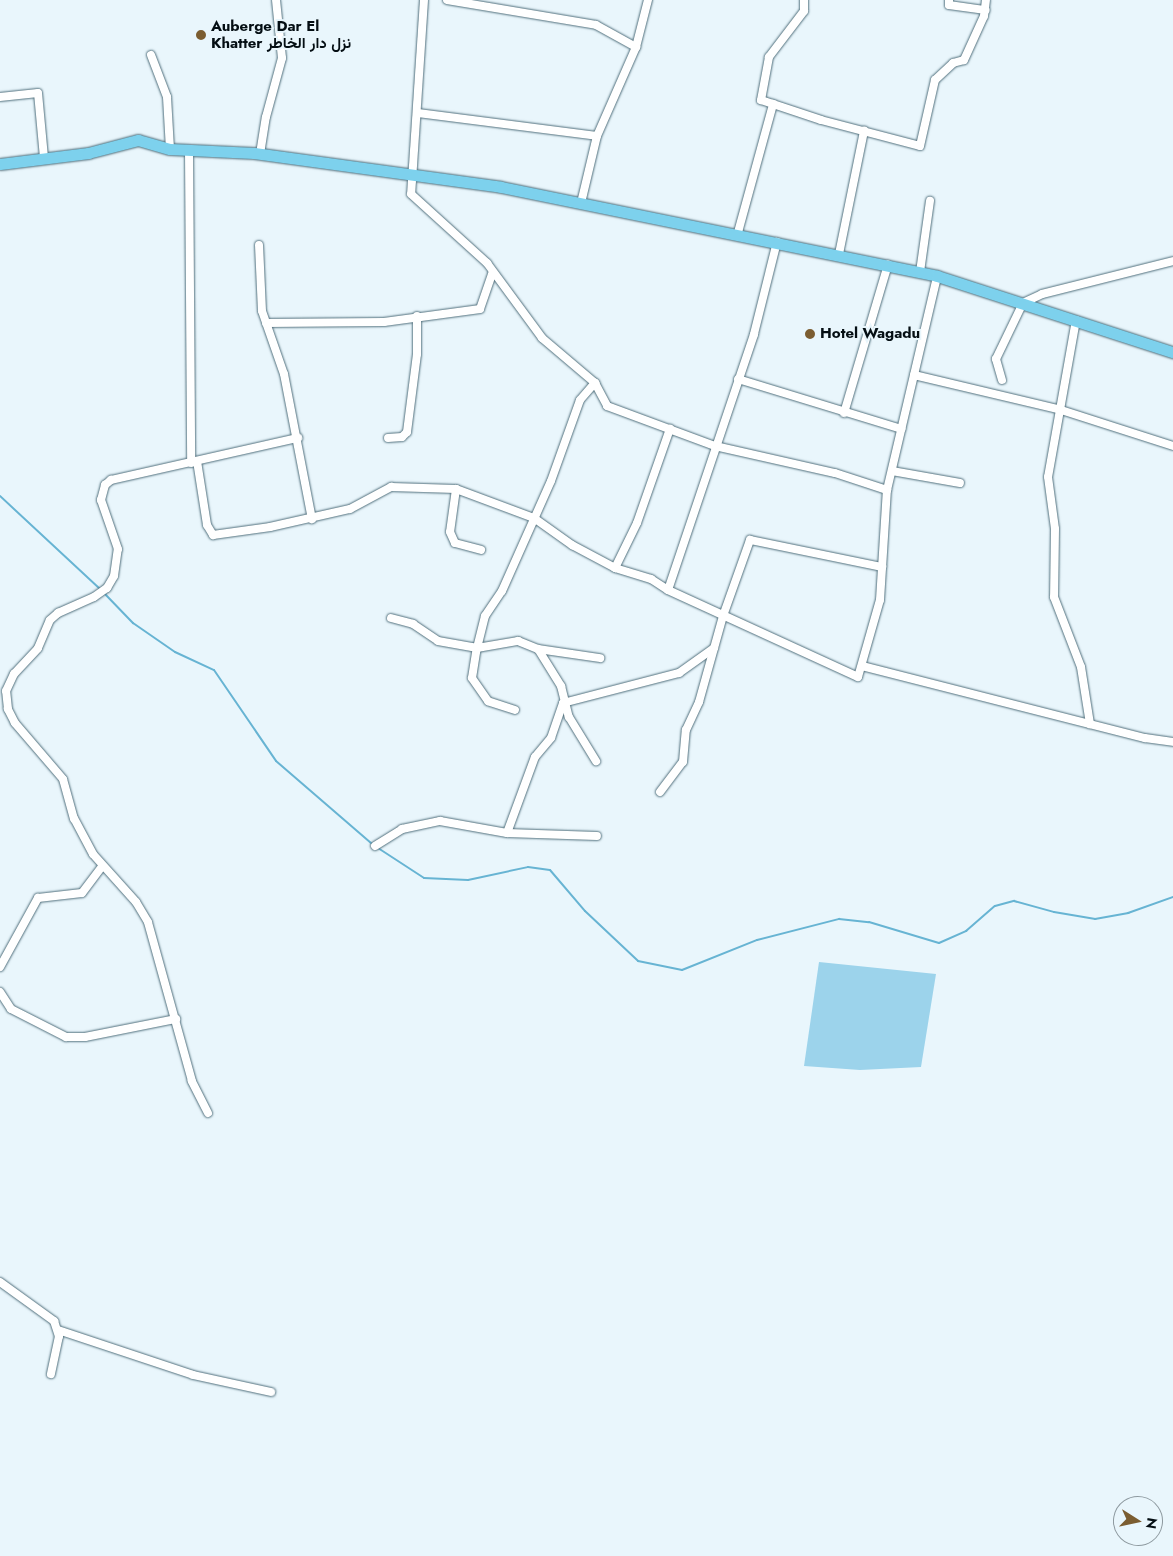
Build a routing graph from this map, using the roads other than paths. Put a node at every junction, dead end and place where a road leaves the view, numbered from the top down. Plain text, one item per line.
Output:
1 (276, 0) edge
2 (424, 0) edge
3 (447, 0) edge
4 (648, 0) edge
5 (804, 0) edge
6 (949, 0) edge
7 (986, 0) edge
8 (986, 10) junction
9 (636, 47) junction
10 (151, 55) dead end
11 (0, 97) edge
12 (773, 104) junction
13 (418, 113) junction
14 (864, 131) junction
15 (598, 136) junction
16 (170, 149) junction
17 (189, 150) junction
18 (260, 154) junction
19 (44, 158) junction
20 (0, 164) edge
21 (413, 174) junction
22 (930, 201) dead end
23 (581, 203) junction
24 (737, 236) junction
25 (777, 242) junction
26 (259, 244) dead end
27 (839, 254) junction
28 (1173, 262) edge
29 (888, 264) junction
30 (493, 272) junction
31 (920, 272) junction
32 (937, 276) junction
33 (1023, 303) junction
34 (417, 316) junction
35 (1076, 320) junction
36 (266, 323) junction
37 (1173, 352) edge
38 (914, 374) junction
39 (738, 379) junction
40 (1002, 380) dead end
41 (595, 383) junction
42 (1058, 409) junction
43 (844, 413) junction
44 (902, 429) junction
45 (670, 430) junction
46 (298, 438) junction
47 (388, 438) dead end
48 (715, 446) junction
49 (1173, 446) edge
50 (194, 462) junction
51 (892, 471) junction
52 (960, 483) dead end
53 (456, 489) junction
54 (887, 490) junction
55 (534, 518) junction
56 (312, 519) junction
57 (481, 550) dead end
58 (882, 567) junction
59 (615, 568) junction
60 (668, 590) junction
61 (723, 616) junction
62 (391, 618) dead end
63 (477, 648) junction
64 (714, 648) junction
65 (538, 649) junction
66 (600, 658) dead end
67 (862, 666) junction
68 (563, 703) junction
69 (515, 710) dead end
70 (1090, 724) junction
71 (1173, 742) edge
72 (596, 761) dead end
73 (660, 792) dead end
74 (507, 833) junction
75 (596, 836) dead end
76 (375, 846) dead end
77 (102, 866) junction
78 (0, 967) edge
79 (0, 992) edge
80 (176, 1019) junction
81 (208, 1114) dead end
82 (0, 1282) edge
83 (58, 1330) junction
84 (51, 1374) dead end
85 (271, 1392) dead end

1 - 18 street
2 - 13 street
3 - 9 street
4 - 9 street
5 - 12 street
6 - 8 street
7 - 8 street
8 - 14 street
9 - 15 street
10 - 16 street
11 - 19 street
12 - 14 street
12 - 24 street
13 - 15 street
13 - 21 street
14 - 27 street
15 - 23 street
16 - 17 main road
16 - 19 main road
17 - 18 main road
17 - 50 street
18 - 21 main road
19 - 20 main road
21 - 23 main road
21 - 30 street
22 - 31 street
23 - 24 main road
24 - 25 main road
25 - 27 main road
25 - 39 street
26 - 36 street
27 - 29 main road
28 - 33 street
29 - 31 main road
29 - 43 street
30 - 34 street
30 - 41 street
31 - 32 main road
32 - 33 main road
32 - 38 street
33 - 35 main road
33 - 40 street
34 - 36 street
34 - 47 street
35 - 37 main road
35 - 42 street
36 - 46 street
38 - 42 street
38 - 44 street
39 - 43 street
39 - 48 street
41 - 45 street
41 - 55 street
42 - 49 street
42 - 70 street
43 - 44 street
44 - 51 street
45 - 48 street
45 - 59 street
46 - 50 street
46 - 56 street
48 - 54 street
48 - 60 street
50 - 56 street
50 - 77 street
51 - 52 street
51 - 54 street
53 - 55 street
53 - 56 street
53 - 57 street
54 - 58 street
55 - 59 street
55 - 63 street
58 - 61 street
58 - 67 street
59 - 60 street
60 - 61 street
61 - 64 street
61 - 67 street
62 - 63 street
63 - 65 street
63 - 69 street
64 - 68 street
64 - 73 street
65 - 66 street
65 - 68 street
67 - 70 street
68 - 72 street
68 - 74 street
70 - 71 street
74 - 75 street
74 - 76 street
77 - 78 street
77 - 80 street
79 - 80 street
80 - 81 street
82 - 83 street
83 - 84 street
83 - 85 street

